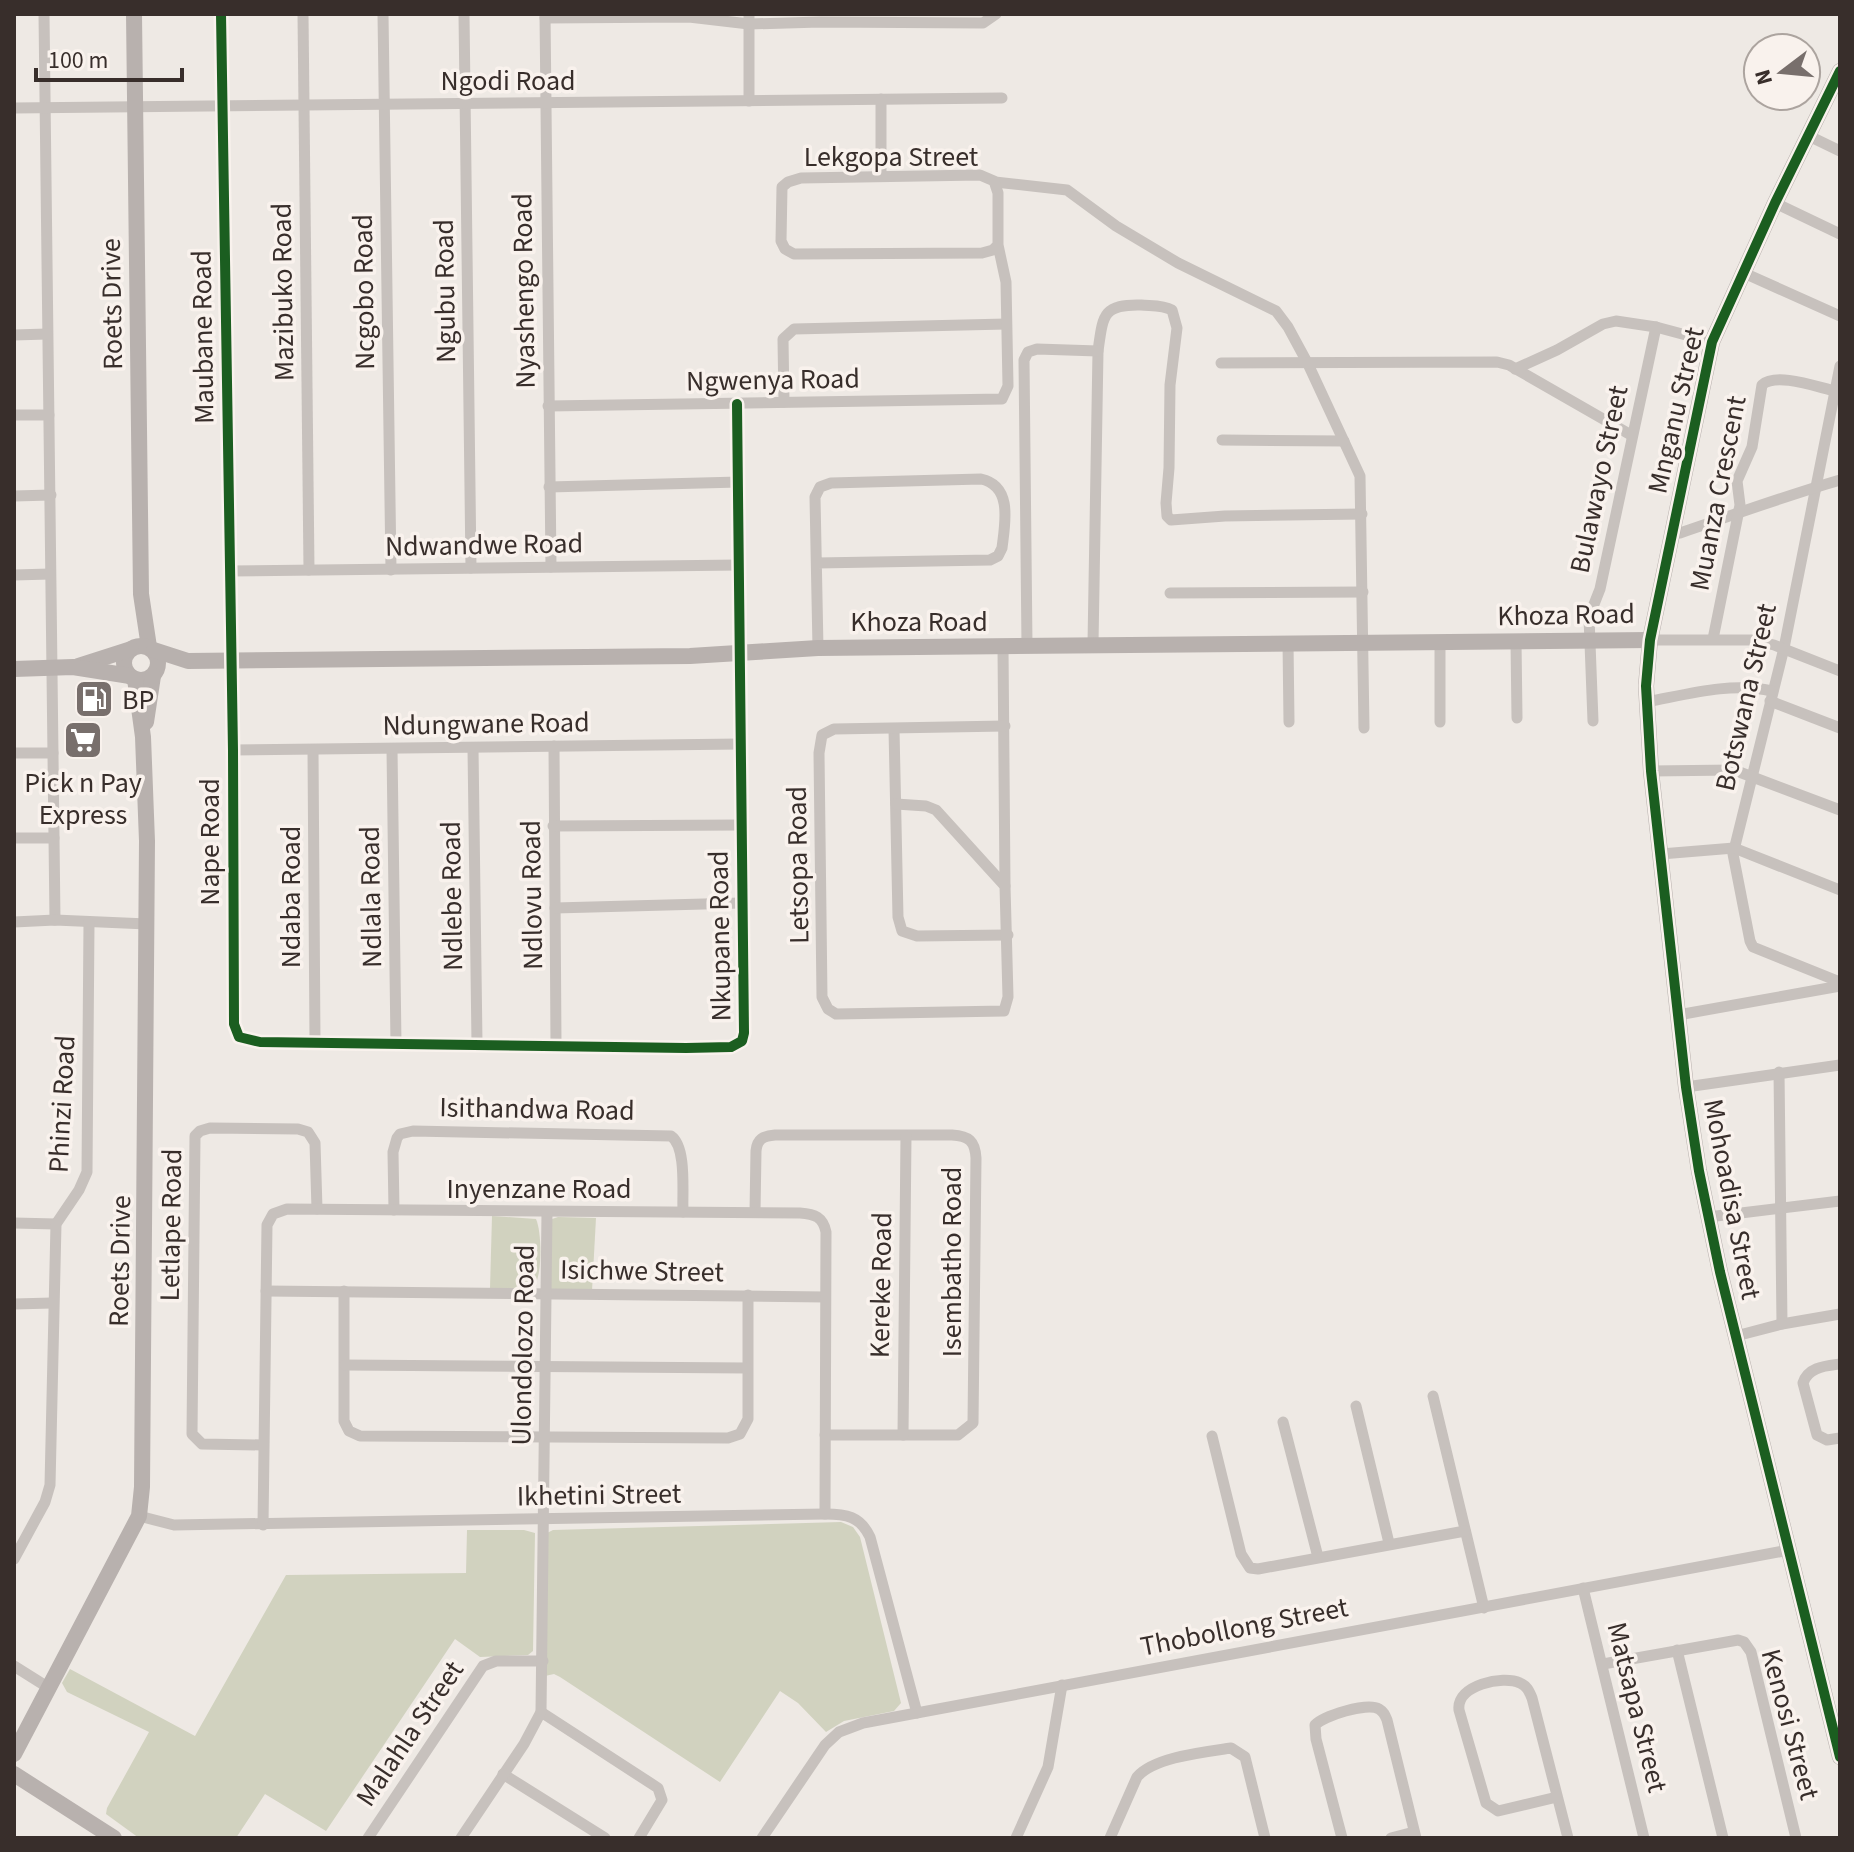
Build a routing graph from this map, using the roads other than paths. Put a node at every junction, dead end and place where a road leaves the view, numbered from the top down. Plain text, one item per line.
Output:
1 (44, 14) edge
2 (134, 14) edge
3 (221, 14) edge
4 (303, 14) edge
5 (383, 14) edge
6 (464, 14) edge
7 (996, 14) edge
8 (545, 16) edge
9 (820, 18) edge
10 (749, 19) edge
11 (1840, 71) edge
12 (1002, 98) dead end
13 (881, 99) junction
14 (749, 101) junction
15 (545, 103) junction
16 (465, 104) junction
17 (385, 105) junction
18 (304, 106) junction
19 (222, 107) junction
20 (14, 108) edge
21 (45, 108) junction
22 (134, 108) junction
23 (1809, 136) junction
24 (1840, 151) edge
25 (881, 175) junction
26 (995, 182) junction
27 (1775, 203) junction
28 (1840, 234) edge
29 (998, 245) junction
30 (1744, 273) junction
31 (1840, 316) edge
32 (1006, 324) junction
33 (1656, 327) junction
34 (47, 334) junction
35 (14, 335) edge
36 (1712, 342) junction
37 (1098, 351) junction
38 (1221, 363) dead end
39 (1308, 364) junction
40 (1840, 366) edge
41 (1515, 369) junction
42 (1835, 391) junction
43 (998, 400) joint
44 (784, 402) junction
45 (737, 404) junction
46 (548, 406) junction
47 (14, 415) edge
48 (49, 415) junction
49 (1631, 435) junction
50 (1222, 440) dead end
51 (1344, 441) junction
52 (1840, 480) edge
53 (739, 482) junction
54 (549, 487) junction
55 (1816, 487) junction
56 (51, 495) junction
57 (14, 496) edge
58 (1738, 513) junction
59 (1362, 514) junction
60 (1680, 533) dead end
61 (817, 563) junction
62 (739, 565) junction
63 (551, 567) junction
64 (471, 568) junction
65 (309, 570) junction
66 (391, 570) junction
67 (230, 571) junction
68 (50, 574) junction
69 (14, 575) edge
70 (1363, 592) junction
71 (1170, 593) dead end
72 (141, 594) junction
73 (1713, 639) junction
74 (1592, 640) junction
75 (1650, 640) junction
76 (1516, 641) junction
77 (1288, 642) junction
78 (1363, 642) junction
79 (1440, 642) junction
80 (1093, 644) junction
81 (1027, 645) junction
82 (1003, 647) junction
83 (131, 648) junction
84 (818, 648) junction
85 (1784, 648) junction
86 (152, 649) junction
87 (741, 652) junction
88 (230, 660) junction
89 (188, 661) junction
90 (73, 667) junction
91 (53, 668) junction
92 (14, 669) edge
93 (1840, 671) edge
94 (154, 675) junction
95 (132, 677) junction
96 (1771, 696) junction
97 (1647, 702) junction
98 (1517, 718) dead end
99 (1593, 721) dead end
100 (1289, 722) dead end
101 (1440, 722) dead end
102 (1005, 726) junction
103 (1364, 728) dead end
104 (1840, 728) edge
105 (894, 729) junction
106 (143, 737) junction
107 (740, 744) junction
108 (554, 746) junction
109 (473, 748) junction
110 (392, 749) junction
111 (233, 750) junction
112 (313, 750) junction
113 (14, 753) edge
114 (53, 753) junction
115 (1651, 771) junction
116 (1751, 775) junction
117 (896, 804) junction
118 (1840, 810) edge
119 (741, 825) junction
120 (553, 826) junction
121 (14, 838) edge
122 (54, 838) junction
123 (1734, 848) junction
124 (1661, 854) junction
125 (1005, 886) junction
126 (1840, 890) edge
127 (741, 903) junction
128 (555, 908) junction
129 (55, 920) junction
130 (14, 922) edge
131 (89, 923) junction
132 (147, 924) junction
133 (1008, 935) junction
134 (1840, 984) edge
135 (1678, 1015) junction
136 (234, 1024) joint
137 (315, 1043) junction
138 (477, 1043) junction
139 (396, 1044) junction
140 (556, 1044) junction
141 (1840, 1065) edge
142 (1779, 1072) junction
143 (1840, 1077) edge
144 (1686, 1087) junction
145 (906, 1136) junction
146 (1840, 1201) edge
147 (317, 1209) junction
148 (394, 1210) junction
149 (1782, 1210) junction
150 (547, 1212) junction
151 (683, 1212) junction
152 (755, 1212) junction
153 (1708, 1217) junction
154 (14, 1223) edge
155 (56, 1224) junction
156 (266, 1291) junction
157 (344, 1291) junction
158 (546, 1293) junction
159 (748, 1295) junction
160 (825, 1297) junction
161 (52, 1303) junction
162 (14, 1304) edge
163 (1840, 1314) edge
164 (1782, 1324) junction
165 (1736, 1336) junction
166 (1840, 1364) edge
167 (345, 1365) junction
168 (546, 1367) junction
169 (747, 1368) junction
170 (1433, 1396) dead end
171 (1356, 1406) dead end
172 (1283, 1422) dead end
173 (825, 1435) junction
174 (903, 1435) junction
175 (1212, 1436) dead end
176 (545, 1438) junction
177 (1840, 1438) edge
178 (263, 1445) junction
179 (825, 1514) junction
180 (139, 1516) junction
181 (543, 1518) junction
182 (263, 1525) junction
183 (1465, 1531) junction
184 (1389, 1543) junction
185 (1789, 1550) junction
186 (1318, 1557) junction
187 (14, 1559) edge
188 (1583, 1588) junction
189 (1484, 1608) junction
190 (1677, 1650) junction
191 (543, 1661) junction
192 (1603, 1664) junction
193 (14, 1666) edge
194 (1062, 1685) junction
195 (49, 1688) junction
196 (541, 1712) junction
197 (917, 1713) junction
198 (1836, 1719) edge
199 (14, 1754) edge
200 (1840, 1757) edge
201 (14, 1774) edge
202 (503, 1774) junction
203 (1557, 1797) junction
204 (1415, 1835) edge
205 (464, 1837) edge
206 (114, 1838) edge
207 (368, 1838) edge
208 (605, 1838) edge
209 (639, 1838) edge
210 (762, 1838) edge
211 (1016, 1838) edge
212 (1110, 1838) edge
213 (1265, 1838) edge
214 (1342, 1838) edge
215 (1391, 1838) edge
216 (1568, 1838) edge
217 (1644, 1838) edge
218 (1723, 1838) edge
219 (1796, 1838) edge

1 - 21 street
2 - 22 street, Roets Drive
3 - 19 street, Maubane Road
4 - 18 street, Mazibuko Road
5 - 17 street, Ncgobo Road
6 - 16 street, Ngubu Road
7 - 9 street
8 - 10 street
8 - 15 street, Nyashengo Road
9 - 10 street
10 - 14 street
11 - 23 street, Mnganu Street
12 - 13 street, Ngodi Road
13 - 14 street, Ngodi Road
13 - 25 street
14 - 15 street, Ngodi Road
15 - 16 street, Ngodi Road
15 - 46 street, Nyashengo Road
16 - 17 street, Ngodi Road
16 - 64 street, Ngubu Road
17 - 18 street, Ngodi Road
17 - 66 street, Ncgobo Road
18 - 19 street, Ngodi Road
18 - 65 street, Mazibuko Road
19 - 22 street, Ngodi Road
19 - 67 street, Maubane Road
20 - 21 street, Ngodi Road
21 - 22 street, Ngodi Road
21 - 34 street
22 - 72 street, Roets Drive
23 - 24 street
23 - 27 street, Mnganu Street
25 - 26 street, Lekgopa Street
25 - 29 street, Lekgopa Street
26 - 29 street, Lekgopa Street
26 - 39 street
27 - 28 street
27 - 30 street, Mnganu Street
29 - 32 street, Lekgopa Street
30 - 31 street
30 - 36 street, Mnganu Street
32 - 43 street, Lekgopa Street
32 - 44 street
33 - 36 street
33 - 41 street
33 - 49 street, Bulawayo Street
34 - 35 street
34 - 48 street
36 - 75 street, Mnganu Street
37 - 59 street
37 - 80 street
37 - 81 street
38 - 39 street
39 - 41 street
39 - 51 street
40 - 42 street, Botswana Street
41 - 49 street
42 - 55 street, Botswana Street
42 - 58 street, Muanza Crescent
43 - 44 street, Ngwenya Road
44 - 45 street, Ngwenya Road
45 - 46 street, Ngwenya Road
45 - 53 street, Nkupane Road
46 - 54 street, Nyashengo Road
47 - 48 street
48 - 56 street
49 - 74 street, Bulawayo Street
50 - 51 street
51 - 59 street
52 - 55 street
53 - 54 street
53 - 62 street, Nkupane Road
54 - 63 street, Nyashengo Road
55 - 58 street
55 - 85 street, Botswana Street
56 - 57 street
56 - 68 street
58 - 60 street
58 - 73 street, Muanza Crescent
59 - 70 street
61 - 61 street
61 - 84 street
62 - 63 street, Ndwandwe Road
62 - 87 street, Nkupane Road
63 - 64 street, Ndwandwe Road
64 - 66 street, Ndwandwe Road
65 - 66 street, Ndwandwe Road
65 - 67 street, Ndwandwe Road
67 - 88 street, Maubane Road
68 - 69 street
68 - 91 street
70 - 71 street
70 - 78 street
72 - 83 street, Roets Drive
72 - 86 street, Roets Drive
73 - 75 street
73 - 85 street
74 - 75 street, Khoza Road
74 - 76 street, Khoza Road
74 - 99 street, Bulawayo Street
75 - 97 street, Mohoadisa Street
76 - 79 street, Khoza Road
76 - 98 street
77 - 78 street, Khoza Road
77 - 80 street, Khoza Road
77 - 100 street
78 - 79 street, Khoza Road
78 - 103 street
79 - 101 street
80 - 81 street, Khoza Road
81 - 82 street, Khoza Road
82 - 84 street, Khoza Road
82 - 102 street
83 - 86 street
83 - 90 street
83 - 95 street
84 - 87 street, Khoza Road
85 - 93 street
85 - 96 street, Botswana Street
86 - 89 street, Khoza Road
86 - 94 street
87 - 88 street, Khoza Road
87 - 107 street, Nkupane Road
88 - 89 street, Khoza Road
88 - 111 street, Nape Road
89 - 94 street, Khoza Road
90 - 91 street
90 - 95 street
91 - 92 street
91 - 114 street
94 - 95 street
94 - 106 street, Roets Drive
95 - 106 street, Roets Drive
96 - 97 street
96 - 104 street
96 - 116 street, Botswana Street
97 - 115 street, Mohoadisa Street
102 - 105 street, Letsopa Road
102 - 125 street
105 - 117 street
105 - 133 street, Letsopa Road
106 - 132 street, Roets Drive
107 - 108 street, Ndungwane Road
107 - 119 street, Nkupane Road
108 - 109 street, Ndungwane Road
108 - 120 street, Ndlovu Road
109 - 110 street, Ndungwane Road
109 - 138 street, Ndlebe Road
110 - 112 street, Ndungwane Road
110 - 139 street, Ndlala Road
111 - 112 street, Ndungwane Road
111 - 136 street, Nape Road
112 - 137 street, Ndaba Road
113 - 114 street
114 - 122 street
115 - 116 street
115 - 124 street, Mohoadisa Street
116 - 118 street
116 - 123 street, Botswana Street
117 - 125 street
117 - 133 street
119 - 120 street
119 - 127 street, Nkupane Road
120 - 128 street, Ndlovu Road
121 - 122 street
122 - 129 street
123 - 124 street
123 - 126 street
123 - 134 street, Botswana Street
124 - 135 street, Mohoadisa Street
125 - 133 street
127 - 128 street
127 - 140 street, Nkupane Road
128 - 140 street, Ndlovu Road
129 - 130 street
129 - 131 street
131 - 132 street
131 - 155 street, Phinzi Road
132 - 180 street, Roets Drive
134 - 135 street
135 - 144 street, Mohoadisa Street
136 - 137 street, Nkupane Road
137 - 139 street, Nkupane Road
138 - 139 street, Nkupane Road
138 - 140 street, Nkupane Road
141 - 142 street
141 - 143 street
142 - 144 street
142 - 149 street
144 - 153 street, Mohoadisa Street
145 - 152 street, Isembatho Road
145 - 174 street, Kereke Road
145 - 174 street, Isembatho Road
146 - 149 street
147 - 148 street, Inyenzane Road
147 - 156 street, Inyenzane Road
147 - 178 street, Letlape Road
148 - 150 street, Inyenzane Road
148 - 151 street, Isithandwa Road
149 - 153 street
149 - 164 street
150 - 151 street, Inyenzane Road
150 - 158 street, Ulondolozo Road
151 - 152 street, Inyenzane Road
152 - 160 street, Inyenzane Road
153 - 165 street, Mohoadisa Street
154 - 155 street
155 - 161 street
156 - 157 street, Isichwe Street
156 - 178 street, Inyenzane Road
157 - 158 street, Isichwe Street
157 - 167 street
158 - 159 street, Isichwe Street
158 - 168 street, Ulondolozo Road
159 - 160 street, Isichwe Street
159 - 169 street
160 - 173 street, Inyenzane Road
161 - 162 street
161 - 187 street
163 - 164 street
164 - 165 street
165 - 185 street, Mohoadisa Street
166 - 177 street
167 - 168 street
167 - 176 street
168 - 169 street
168 - 176 street, Ulondolozo Road
169 - 176 street
170 - 183 street
171 - 184 street
172 - 186 street
173 - 174 street, Isembatho Road
173 - 179 street, Inyenzane Road
175 - 186 street
176 - 181 street, Ulondolozo Road
178 - 182 street, Inyenzane Road
179 - 181 street, Ikhetini Street
179 - 197 street, Ikhetini Street
180 - 182 street, Ikhetini Street
180 - 195 street, Roets Drive
181 - 182 street, Ikhetini Street
181 - 191 street, Ulondolozo Road
183 - 184 street
183 - 189 street
184 - 186 street
185 - 188 street, Thobollong Street
185 - 198 street, Mohoadisa Street
188 - 189 street, Thobollong Street
188 - 192 street, Matsapa Street
189 - 194 street, Thobollong Street
190 - 192 street, Kenosi Street
190 - 218 street
190 - 219 street, Kenosi Street
191 - 196 street, Ulondolozo Road
191 - 207 street, Malahla Street
192 - 217 street, Matsapa Street
193 - 195 street
194 - 197 street, Thobollong Street
194 - 211 street
195 - 199 street, Roets Drive
196 - 202 street, Ulondolozo Road
196 - 209 street
197 - 210 street, Thobollong Street
198 - 200 street, Mohoadisa Street
201 - 206 street
202 - 205 street, Ulondolozo Road
202 - 208 street
203 - 203 street
203 - 216 street
204 - 214 street
204 - 215 street
212 - 213 street

